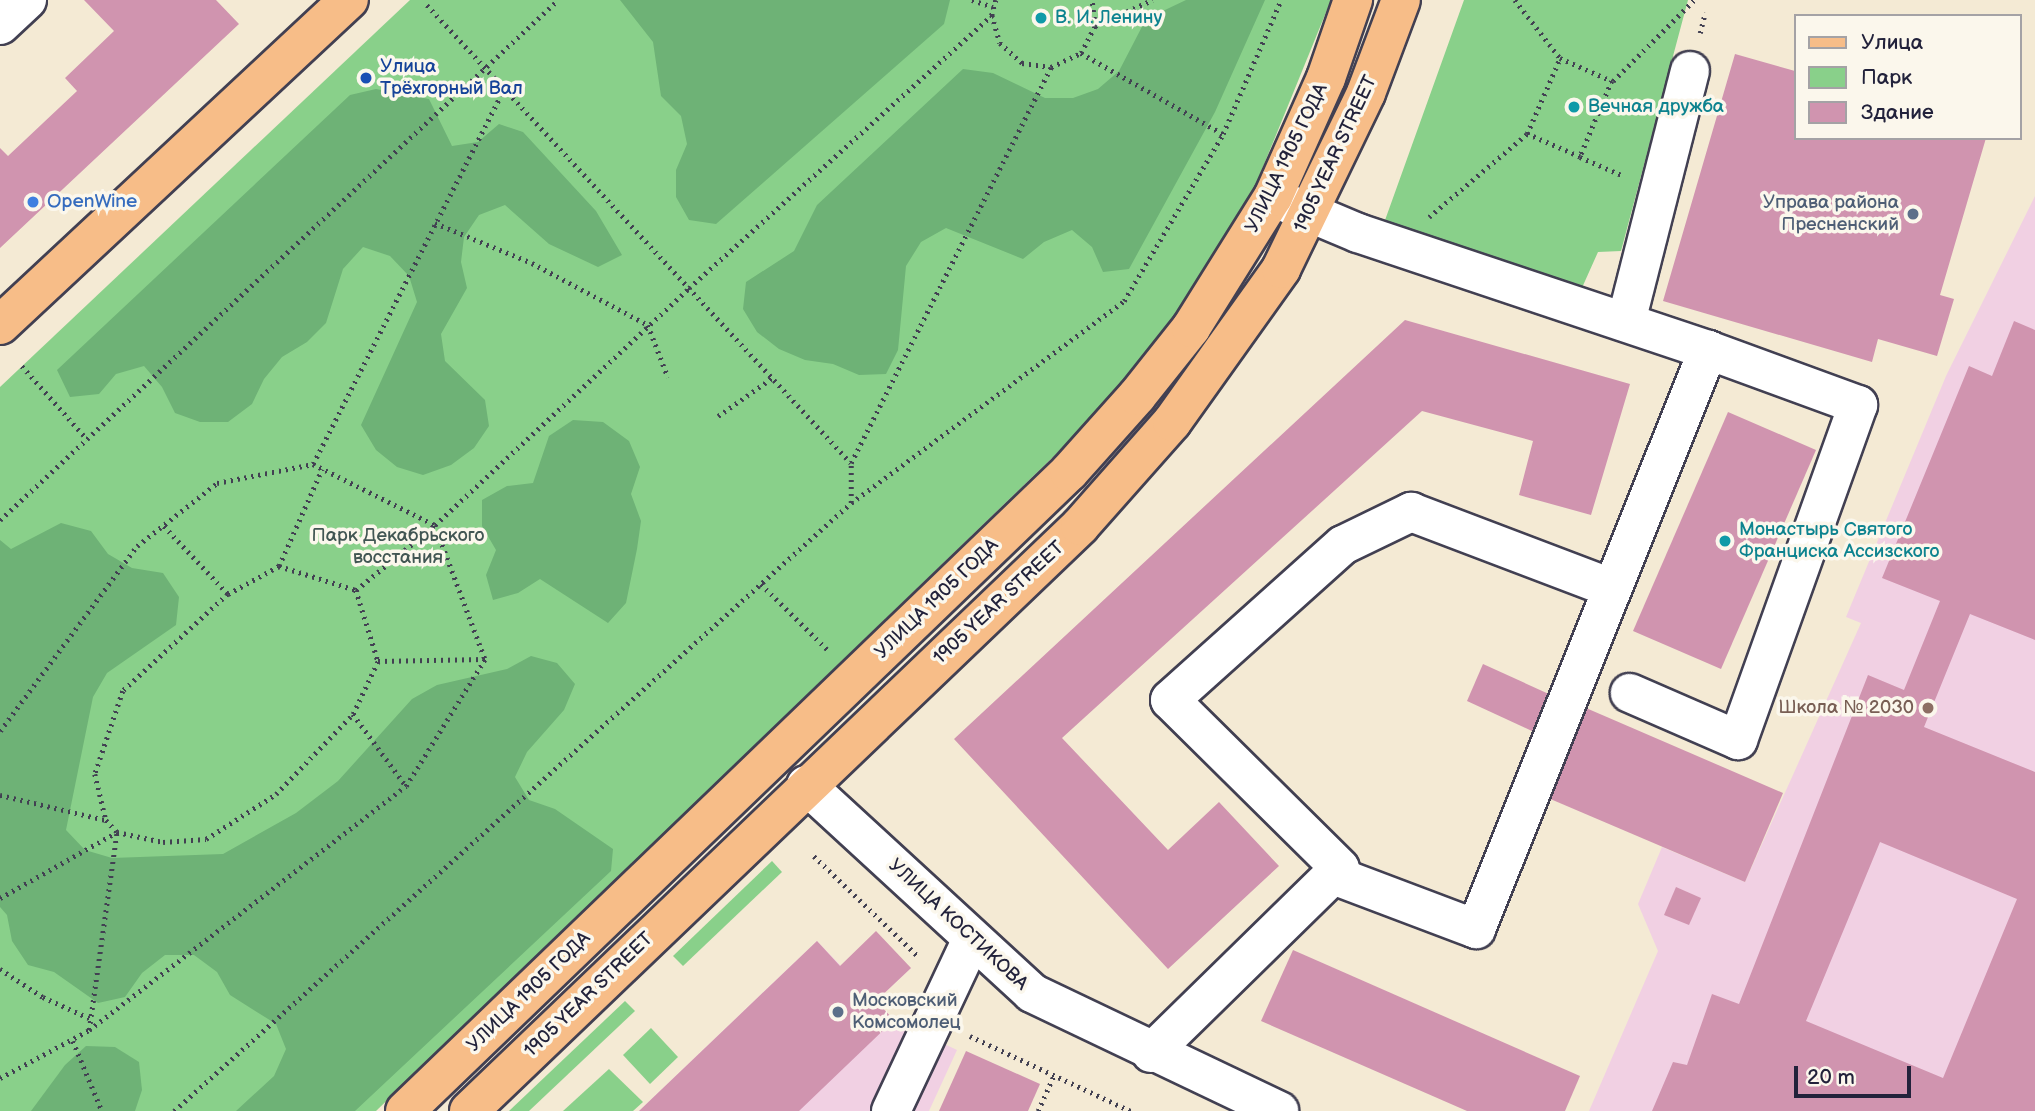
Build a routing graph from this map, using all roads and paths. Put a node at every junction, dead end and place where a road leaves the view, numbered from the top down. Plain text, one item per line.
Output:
1 (27, 0) edge
2 (558, 0) edge
3 (972, 0) edge
4 (996, 0) edge
5 (1092, 0) edge
6 (1152, 0) edge
7 (1281, 0) edge
8 (1353, 0) edge
9 (1401, 0) edge
10 (1515, 0) edge
11 (1694, 0) edge
12 (336, 4) edge
13 (428, 5) dead end
14 (993, 7) junction
15 (992, 15) junction
16 (0, 25) edge
17 (1095, 26) junction
18 (1081, 53) junction
19 (1560, 58) junction
20 (1051, 67) junction
21 (486, 70) junction
22 (1690, 71) dead end
23 (1612, 81) junction
24 (504, 89) junction
25 (1223, 134) junction
26 (1527, 134) junction
27 (1273, 197) junction
28 (1311, 213) junction
29 (435, 223) junction
30 (1395, 245) junction
31 (689, 288) junction
32 (1626, 322) junction
33 (0, 325) edge
34 (648, 325) junction
35 (1708, 350) junction
36 (22, 366) dead end
37 (668, 377) dead end
38 (772, 378) junction
39 (718, 416) dead end
40 (87, 439) junction
41 (851, 463) junction
42 (313, 464) junction
43 (322, 469) junction
44 (851, 503) junction
45 (0, 520) edge
46 (435, 525) junction
47 (164, 526) junction
48 (279, 566) junction
49 (761, 584) junction
50 (1611, 588) junction
51 (356, 590) junction
52 (228, 594) junction
53 (831, 653) dead end
54 (485, 659) junction
55 (378, 661) junction
56 (1630, 693) dead end
57 (354, 714) junction
58 (0, 731) edge
59 (806, 785) junction
60 (406, 786) junction
61 (0, 795) edge
62 (106, 820) junction
63 (117, 832) junction
64 (1333, 875) junction
65 (0, 898) edge
66 (972, 939) junction
67 (0, 969) edge
68 (91, 1018) junction
69 (89, 1030) junction
70 (73, 1041) junction
71 (1151, 1053) junction
72 (1054, 1075) dead end
73 (0, 1077) edge
74 (102, 1111) edge
75 (174, 1111) edge
76 (405, 1111) edge
77 (469, 1111) edge
78 (891, 1111) edge
79 (1038, 1111) edge
80 (1279, 1111) edge

1 - 16 street
2 - 21 path
3 - 14 path
4 - 14 path
5 - 17 path
6 - 17 path
7 - 25 path
8 - 27 main road, УЛИЦА 1905 ГОДА
9 - 28 main road, 1905 YEAR STREET
10 - 19 path
11 - 23 path
12 - 33 main road
13 - 21 path
14 - 15 path
15 - 20 path
15 - 31 path
17 - 18 path
18 - 20 path
18 - 25 path
19 - 23 path
19 - 26 path
20 - 41 path
21 - 24 path
21 - 40 path
22 - 32 street
23 - 26 path
24 - 29 path
24 - 31 path
25 - 44 path
26 - 30 path
27 - 28 street
27 - 76 main road, УЛИЦА 1905 ГОДА
28 - 30 street
28 - 59 main road, 1905 YEAR STREET
29 - 34 path
29 - 42 path
30 - 32 street
31 - 34 path
31 - 38 path
32 - 35 street
34 - 37 path
34 - 46 path
35 - 50 street
35 - 56 street
36 - 40 path
38 - 39 path
38 - 41 path
40 - 45 path
41 - 44 path
42 - 43 path
42 - 47 path
43 - 46 path
43 - 48 path
44 - 49 path
46 - 51 path
46 - 54 path
47 - 52 path
47 - 58 path
48 - 51 path
48 - 52 path
49 - 53 path
49 - 75 path
50 - 64 street
50 - 64 street
51 - 55 path
52 - 62 path
54 - 55 path
54 - 60 path
55 - 57 path
57 - 60 path
57 - 63 path
59 - 66 street, УЛИЦА КОСТИКОВА
59 - 77 main road, 1905 YEAR STREET
60 - 69 path
61 - 62 path
62 - 63 path
63 - 65 path
63 - 68 path
64 - 71 street
66 - 71 street, УЛИЦА КОСТИКОВА
66 - 78 street
67 - 68 path
68 - 69 path
69 - 70 path
70 - 73 path
70 - 74 path
71 - 80 street, УЛИЦА КОСТИКОВА
72 - 79 path

